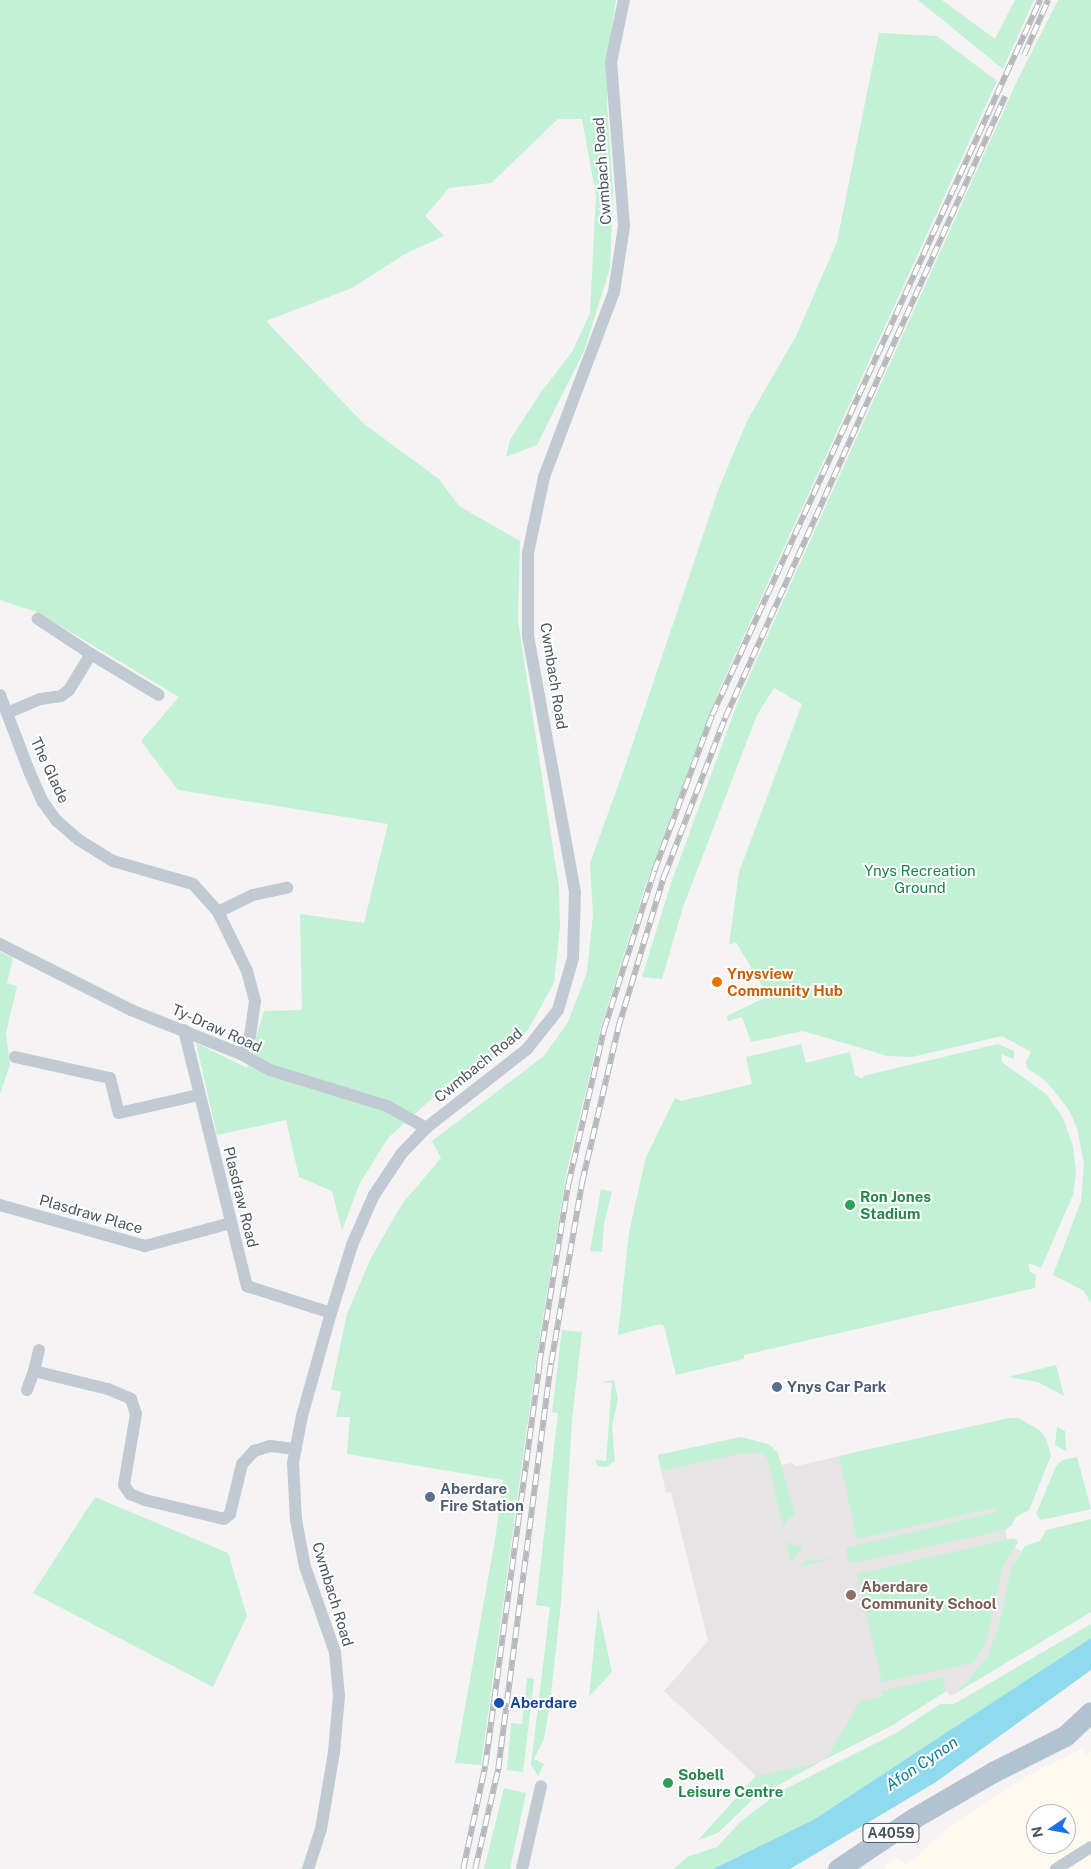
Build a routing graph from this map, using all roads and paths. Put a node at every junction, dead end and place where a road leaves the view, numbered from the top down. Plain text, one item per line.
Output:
1 (624, 0) edge
2 (38, 619) dead end
3 (92, 654) junction
4 (0, 694) edge
5 (159, 695) dead end
6 (7, 713) junction
7 (287, 888) dead end
8 (218, 912) junction
9 (0, 944) edge
10 (184, 1030) junction
11 (240, 1054) junction
12 (15, 1057) dead end
13 (198, 1095) junction
14 (426, 1128) junction
15 (0, 1205) edge
16 (231, 1223) junction
17 (331, 1313) junction
18 (39, 1350) dead end
19 (34, 1371) junction
20 (27, 1390) dead end
21 (296, 1448) junction
22 (1091, 1712) edge
23 (1091, 1732) edge
24 (1065, 1736) junction
25 (541, 1786) dead end
26 (1091, 1847) edge
27 (308, 1869) edge
28 (522, 1869) edge
29 (838, 1869) edge
30 (1056, 1869) edge

1 - 14 street, Cwmbach Road
2 - 3 street
3 - 5 street
3 - 6 street
4 - 6 street, The Glade
6 - 8 street, The Glade
7 - 8 street
8 - 11 street, The Glade
9 - 10 street, Ty-Draw Road
10 - 11 street, Ty-Draw Road
10 - 13 street, Plasdraw Road
11 - 14 street, Ty-Draw Road
12 - 13 street
13 - 16 street, Plasdraw Road
14 - 17 street, Cwmbach Road
15 - 16 street, Plasdraw Place
16 - 17 street, Plasdraw Road
17 - 21 street, Cwmbach Road
18 - 19 street
19 - 20 street
19 - 21 street
21 - 27 street, Cwmbach Road
22 - 24 main road, A4059
23 - 24 main road, A4059
24 - 29 main road, A4059
25 - 28 street
26 - 30 street

